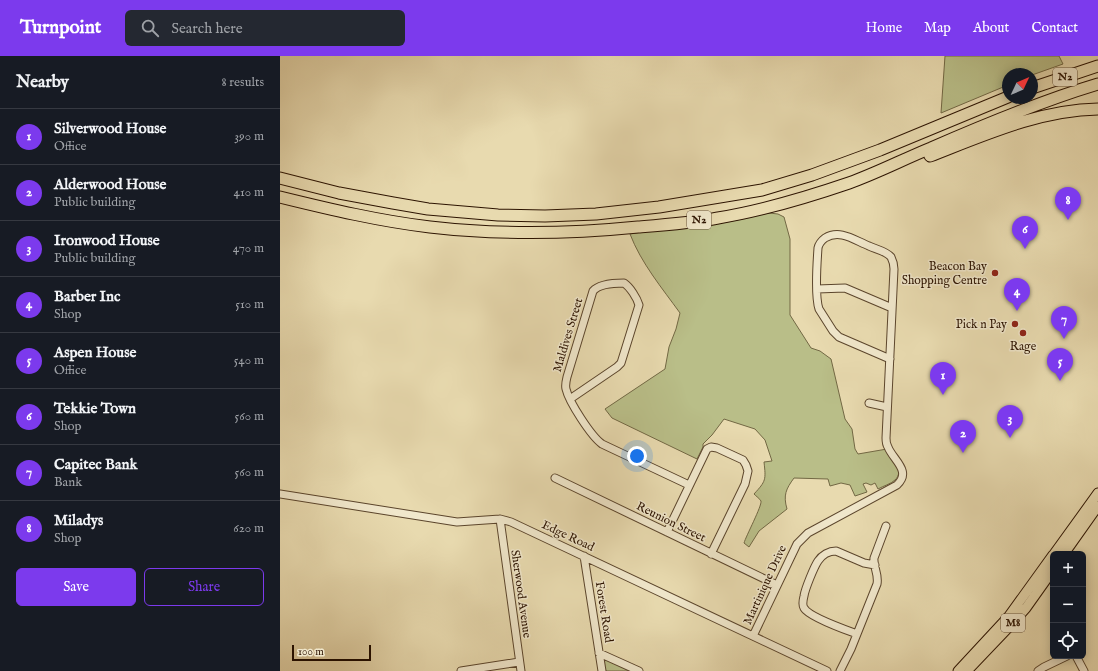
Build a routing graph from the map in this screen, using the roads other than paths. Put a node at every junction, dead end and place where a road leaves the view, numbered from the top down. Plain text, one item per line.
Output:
1 (1098, 66) edge
2 (1098, 84) edge
3 (1038, 86) edge
4 (1002, 99) edge
5 (1098, 109) edge
6 (886, 169) junction
7 (280, 173) edge
8 (280, 178) edge
9 (339, 193) junction
10 (280, 197) edge
11 (817, 289) junction
12 (892, 308) junction
13 (890, 359) junction
14 (570, 399) junction
15 (869, 403) dead end
16 (887, 407) junction
17 (555, 478) dead end
18 (689, 485) junction
19 (1098, 492) edge
20 (280, 494) edge
21 (1098, 506) edge
22 (500, 519) junction
23 (886, 526) dead end
24 (667, 532) junction
25 (1056, 551) edge
26 (1066, 551) edge
27 (711, 554) junction
28 (584, 556) junction
29 (1050, 559) edge
30 (875, 565) junction
31 (1050, 574) edge
32 (777, 585) junction
33 (857, 634) junction
34 (753, 636) junction
35 (599, 653) junction
36 (1060, 659) edge
37 (1078, 659) edge
38 (519, 662) junction
39 (821, 670) edge
40 (461, 671) edge
41 (521, 671) edge
42 (602, 671) edge
43 (639, 671) edge
44 (840, 671) edge
45 (958, 671) edge
46 (967, 671) edge
47 (1038, 671) edge
48 (1084, 671) edge

1 - 3 highway, N2
2 - 6 highway, N2
4 - 9 highway, N2
5 - 6 highway
6 - 10 highway, N2
7 - 9 highway
8 - 9 highway, N2
11 - 12 street
11 - 12 street
11 - 13 street
12 - 13 street
13 - 16 street
14 - 14 street, Maldives Street
14 - 18 street, Maldives Street
15 - 16 street
16 - 32 street, Martinique Drive
17 - 24 street, Reunion Street
18 - 24 street
18 - 27 street
19 - 25 main road, M8
20 - 22 street, Edge Road
21 - 26 main road
22 - 28 street, Edge Road
22 - 38 street, Sherwood Avenue
23 - 30 street
24 - 27 street, Reunion Street
27 - 32 street, Reunion Street
28 - 34 street, Edge Road
28 - 35 street, Forest Road
29 - 45 main road, M8
30 - 33 street
30 - 33 street
31 - 46 main road, M8
32 - 34 street, Martinique Drive
33 - 44 street
34 - 39 street, Edge Road
35 - 42 street, Forest Road
35 - 43 street
36 - 47 street
37 - 48 street
38 - 40 street
38 - 41 street, Sherwood Avenue

